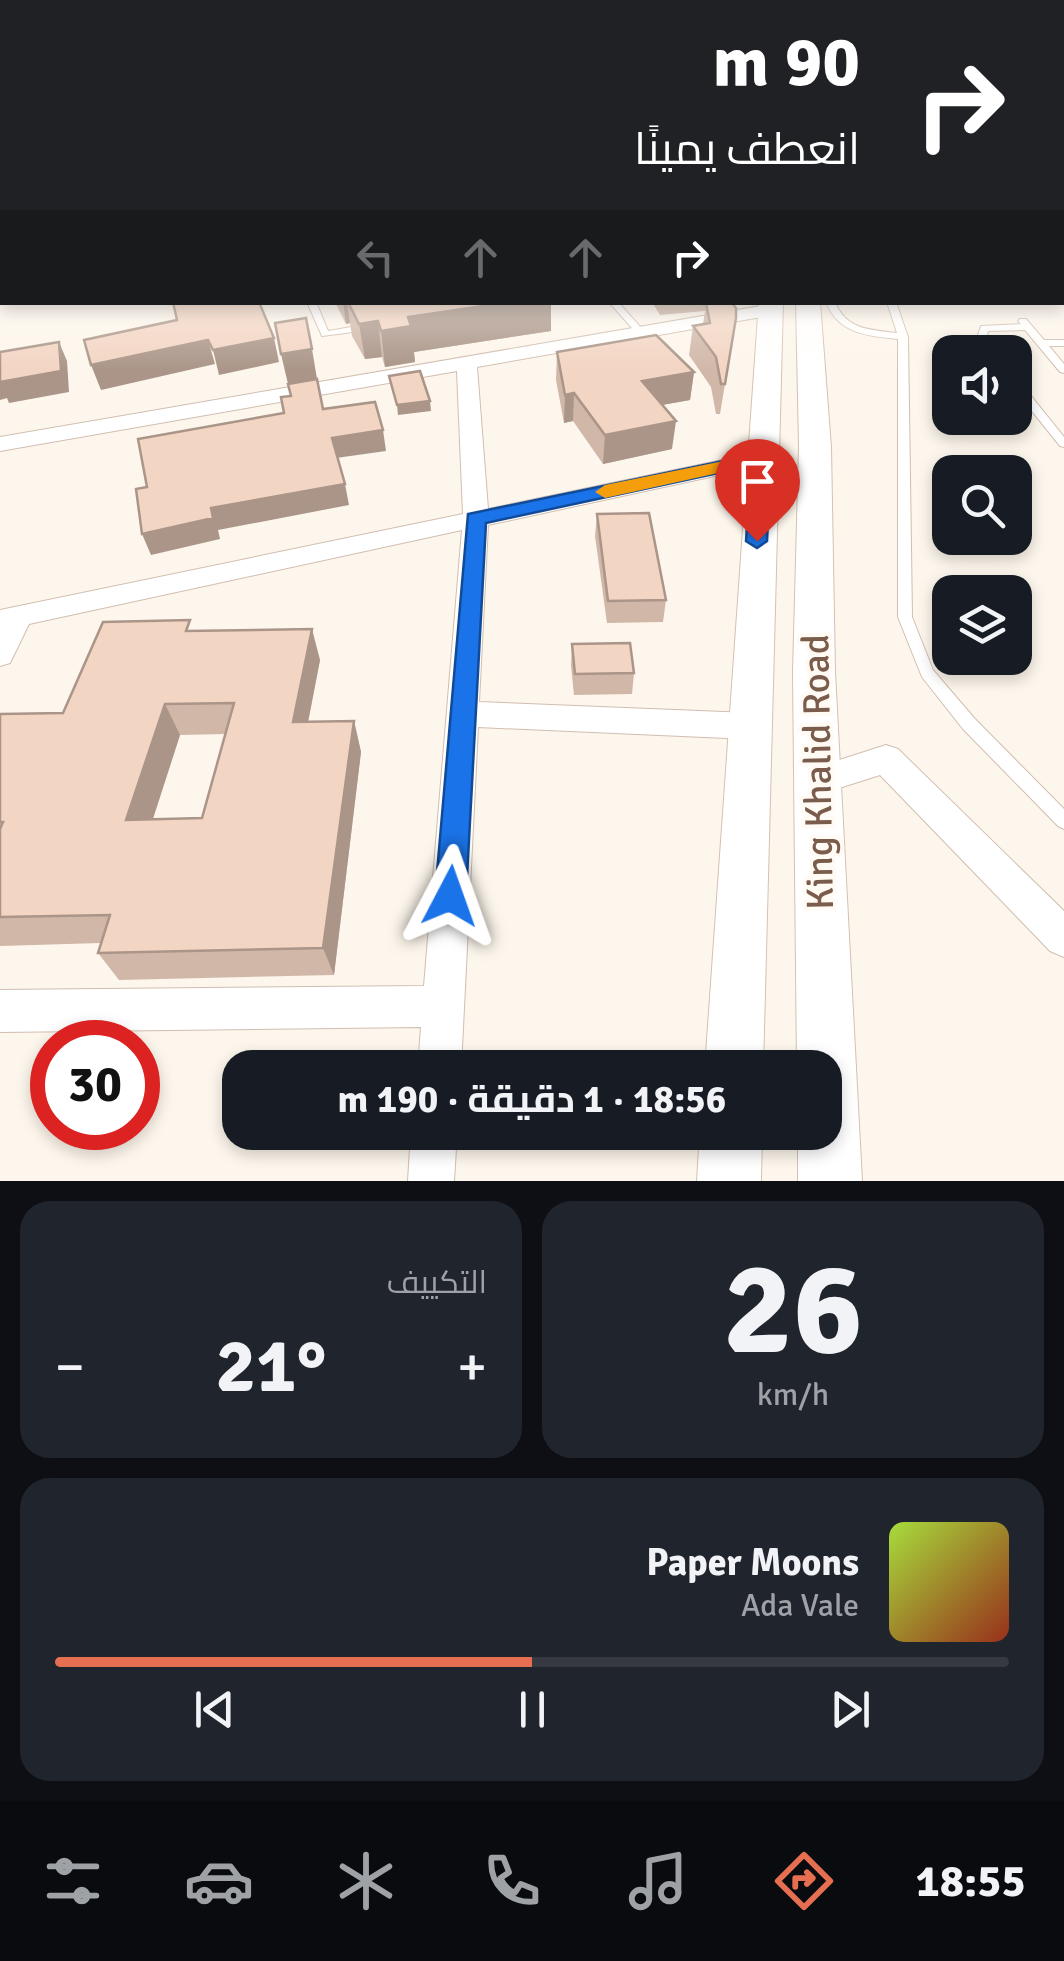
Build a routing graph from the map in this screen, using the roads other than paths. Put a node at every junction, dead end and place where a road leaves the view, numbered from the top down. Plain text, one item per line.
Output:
1 (312, 305) edge
2 (616, 305) edge
3 (784, 305) edge
4 (831, 305) edge
5 (892, 305) edge
6 (382, 324) edge
7 (640, 333) junction
8 (983, 335) edge
9 (903, 337) junction
10 (1041, 343) junction
11 (1064, 344) edge
12 (467, 363) junction
13 (1064, 370) edge
14 (1032, 404) edge
15 (0, 444) edge
16 (1064, 444) edge
17 (761, 458) junction
18 (476, 519) junction
19 (9, 618) edge
20 (0, 655) edge
21 (463, 714) junction
22 (749, 726) junction
23 (817, 781) junction
24 (1064, 821) edge
25 (1064, 938) edge
26 (443, 1006) junction
27 (0, 1011) edge
28 (439, 1050) edge
29 (735, 1050) edge
30 (433, 1150) edge
31 (730, 1150) edge
32 (431, 1181) edge
33 (729, 1181) edge
34 (830, 1181) edge

1 - 6 lane
2 - 7 lane
3 - 7 street
3 - 17 main road, King Khalid Road
3 - 23 main road, King Khalid Road
4 - 9 lane
5 - 9 lane
7 - 12 street
8 - 10 lane
9 - 24 lane
10 - 11 lane
10 - 13 lane
12 - 15 street
12 - 18 street
14 - 16 lane
17 - 18 street
17 - 22 main road, King Khalid Road
18 - 19 street
18 - 21 street
19 - 20 street
21 - 22 street
21 - 26 street
22 - 29 main road, King Khalid Road
23 - 25 street
23 - 34 main road, King Khalid Road
26 - 27 street
26 - 28 street
30 - 32 street
31 - 33 main road

